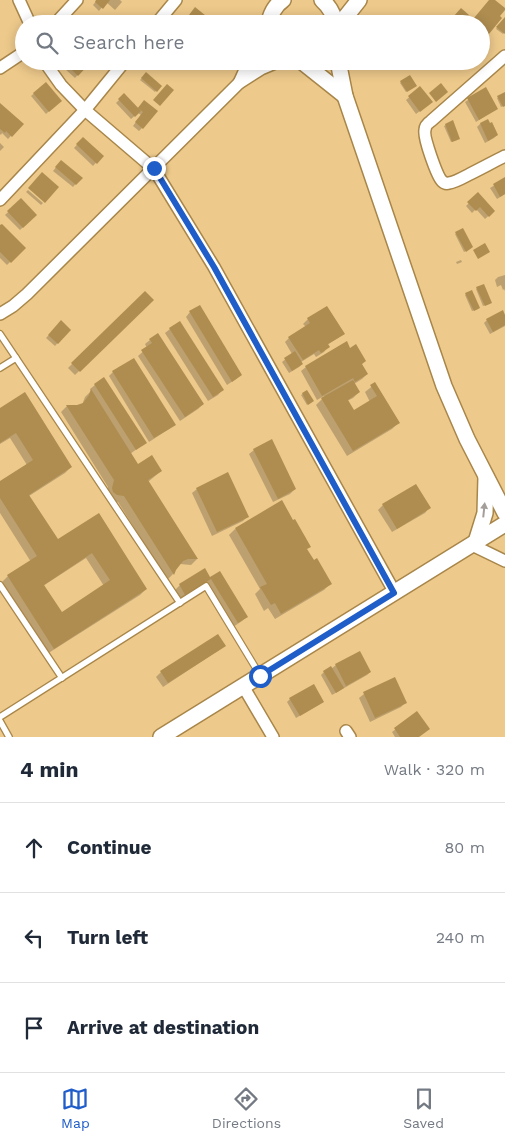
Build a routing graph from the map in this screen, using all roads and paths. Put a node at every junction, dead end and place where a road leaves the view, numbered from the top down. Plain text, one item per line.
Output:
1 (19, 0) edge
2 (77, 0) edge
3 (176, 0) edge
4 (267, 0) edge
5 (283, 0) edge
6 (322, 0) edge
7 (359, 0) edge
8 (26, 15) edge
9 (63, 15) edge
10 (164, 15) edge
11 (269, 15) edge
12 (272, 15) edge
13 (333, 15) edge
14 (347, 15) edge
15 (505, 56) edge
16 (15, 58) edge
17 (0, 68) edge
18 (490, 69) edge
19 (49, 70) edge
20 (118, 70) edge
21 (245, 70) edge
22 (260, 70) edge
23 (312, 70) edge
24 (340, 70) edge
25 (489, 70) edge
26 (239, 82) junction
27 (345, 96) junction
28 (85, 110) junction
29 (505, 156) edge
30 (154, 168) junction
31 (0, 200) edge
32 (0, 314) edge
33 (0, 334) edge
34 (16, 358) junction
35 (0, 368) edge
36 (486, 476) junction
37 (505, 490) edge
38 (505, 513) edge
39 (505, 524) edge
40 (472, 545) junction
41 (505, 561) edge
42 (0, 585) edge
43 (394, 593) junction
44 (180, 603) junction
45 (260, 676) junction
46 (62, 678) junction
47 (243, 686) junction
48 (0, 717) edge
49 (0, 721) edge
50 (9, 737) edge
51 (161, 737) edge
52 (273, 737) edge

1 - 8 street
2 - 9 street
3 - 10 street
4 - 11 street
5 - 12 street
6 - 13 street
7 - 14 street
15 - 18 street
16 - 17 street
19 - 28 street
20 - 28 street
21 - 26 street
22 - 26 street
23 - 27 street
24 - 27 street
25 - 29 street
26 - 30 street
27 - 36 street
28 - 30 street
28 - 31 street
30 - 32 street
30 - 43 street
33 - 34 lane
34 - 35 lane
34 - 44 lane
36 - 37 street
36 - 38 street
40 -> 36 street
39 - 40 street
40 - 41 street
40 - 43 street
42 - 46 lane
43 - 45 street
44 - 45 lane
44 - 46 lane
45 - 47 street
46 - 48 lane
47 - 51 street
47 - 52 street
49 - 50 lane

